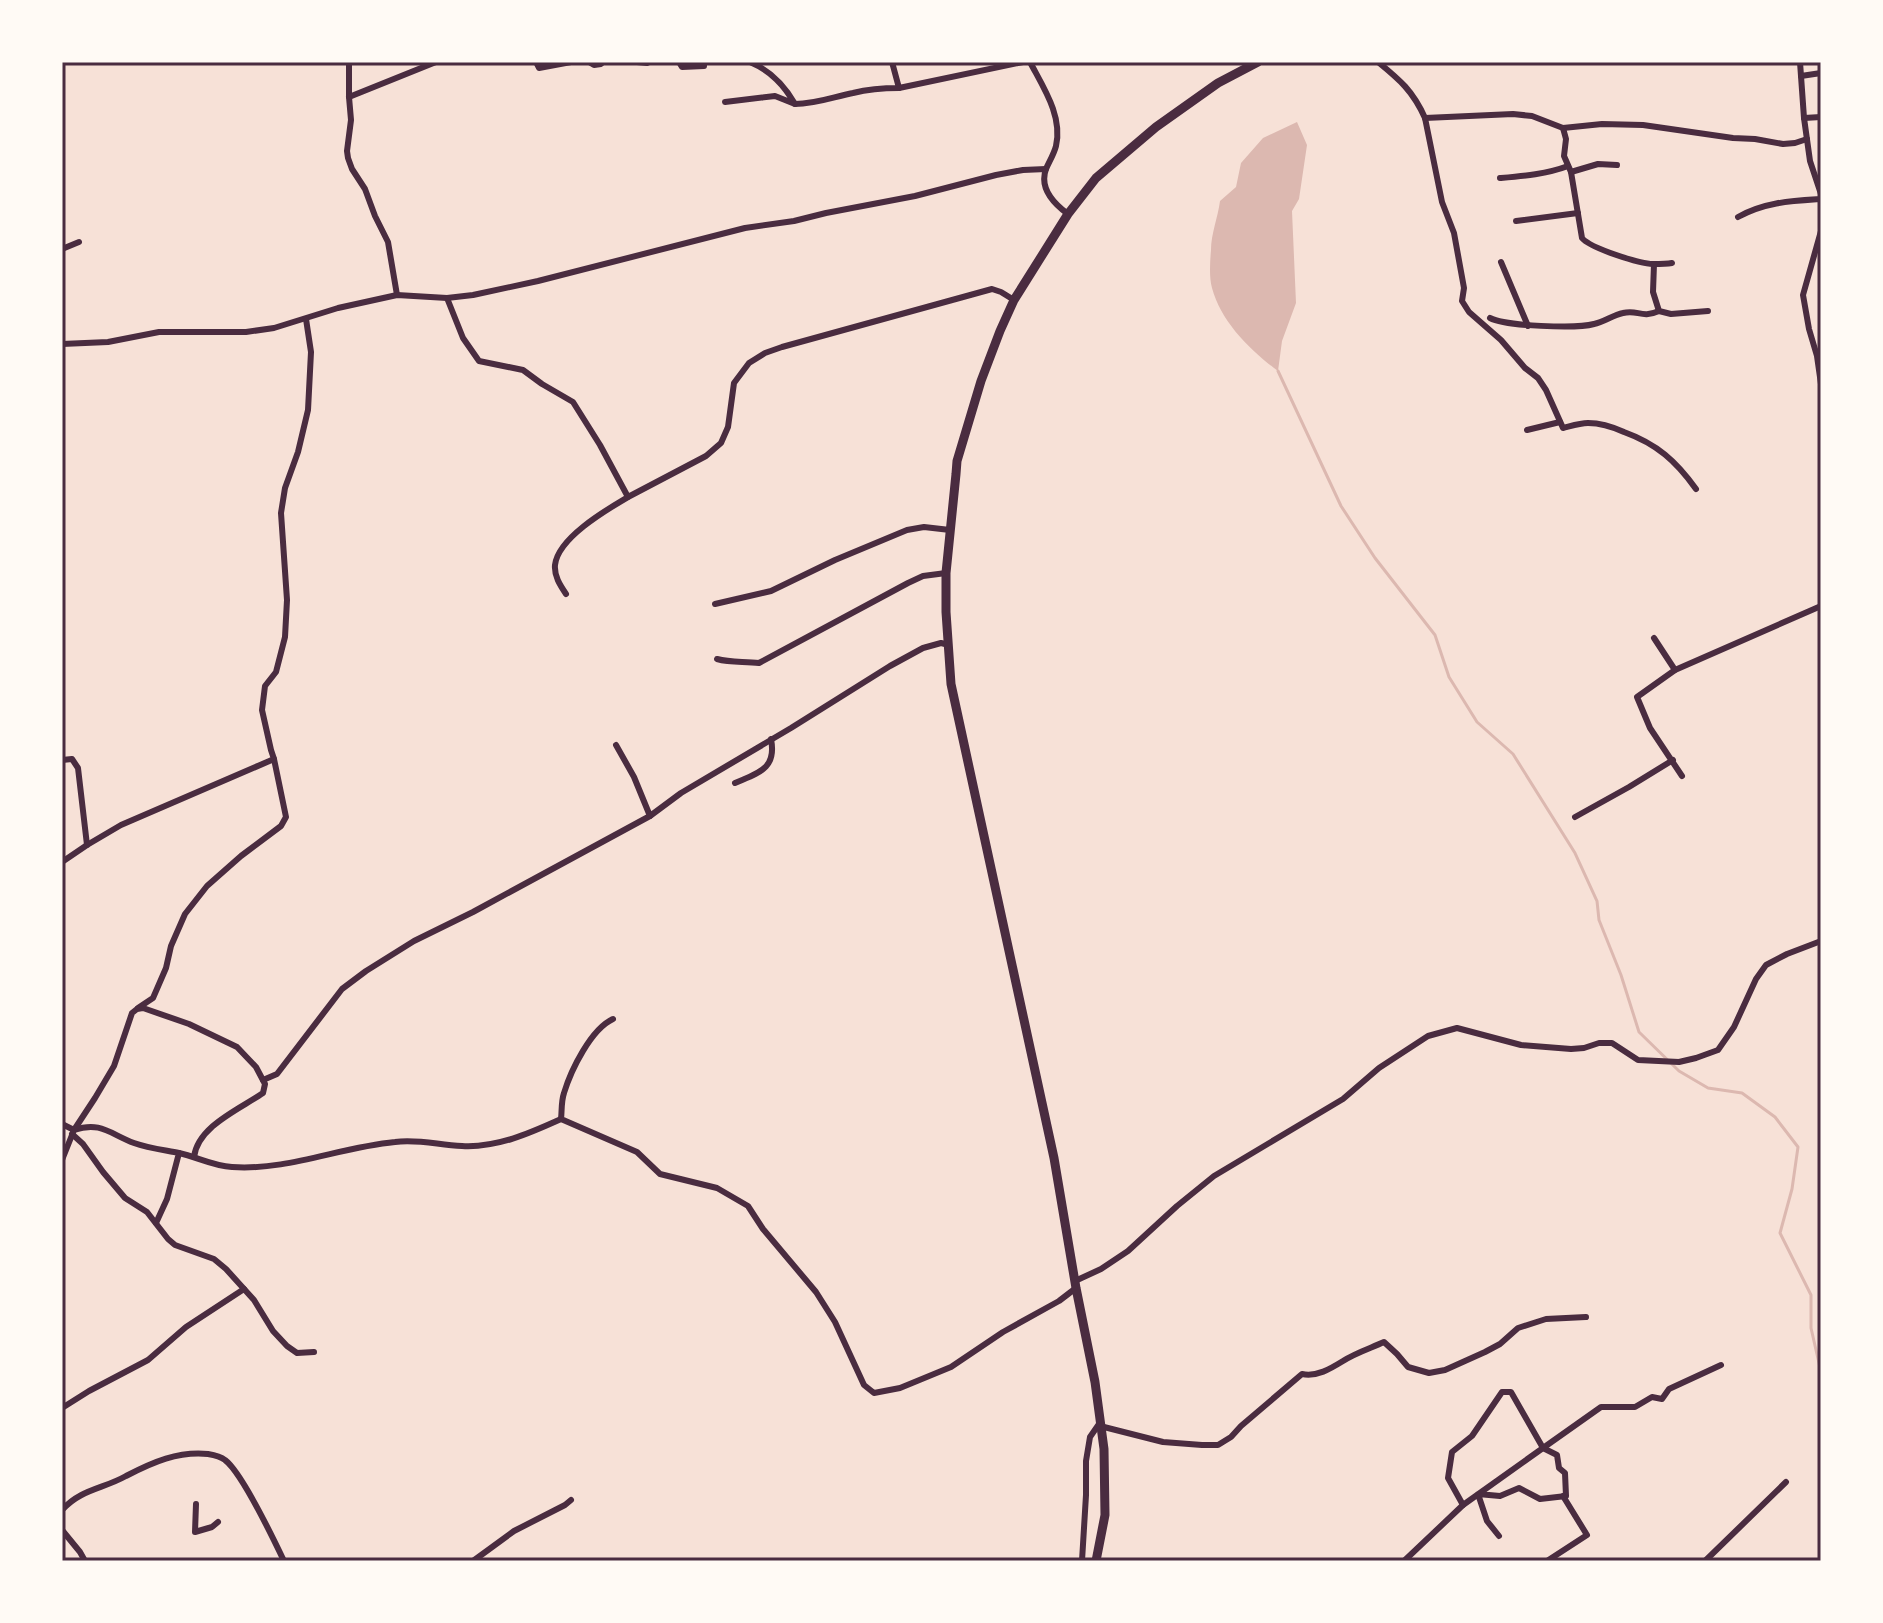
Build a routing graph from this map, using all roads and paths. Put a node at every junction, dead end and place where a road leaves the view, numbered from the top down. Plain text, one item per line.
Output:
1 (349, 62) edge
2 (436, 62) edge
3 (536, 62) edge
4 (571, 62) edge
5 (589, 62) edge
6 (603, 62) edge
7 (637, 62) edge
8 (649, 62) edge
9 (679, 62) edge
10 (704, 62) edge
11 (750, 62) edge
12 (892, 62) edge
13 (1023, 62) edge
14 (1030, 62) edge
15 (1258, 62) edge
16 (1378, 62) edge
17 (1800, 62) edge
18 (1821, 73) edge
19 (1801, 76) junction
20 (899, 88) junction
21 (349, 97) junction
22 (725, 102) dead end
23 (795, 104) junction
24 (1821, 117) edge
25 (1425, 118) junction
26 (1804, 118) junction
27 (1563, 128) junction
28 (1807, 139) junction
29 (1617, 165) dead end
30 (1046, 169) junction
31 (1569, 169) junction
32 (1500, 178) dead end
33 (1821, 196) edge
34 (1578, 213) junction
35 (1068, 214) junction
36 (1738, 217) dead end
37 (1516, 221) dead end
38 (1821, 231) edge
39 (79, 242) dead end
40 (62, 249) edge
41 (1817, 259) edge
42 (1501, 262) dead end
43 (1672, 263) dead end
44 (1654, 264) junction
45 (397, 295) junction
46 (447, 298) junction
47 (1014, 300) junction
48 (1659, 311) junction
49 (1708, 311) dead end
50 (1490, 318) dead end
51 (306, 319) junction
52 (1528, 326) junction
53 (62, 344) edge
54 (1821, 384) edge
55 (1560, 422) junction
56 (1527, 430) dead end
57 (1696, 489) dead end
58 (628, 497) junction
59 (950, 530) junction
60 (946, 573) junction
61 (566, 594) dead end
62 (715, 604) dead end
63 (1821, 606) edge
64 (1654, 638) dead end
65 (949, 645) junction
66 (717, 659) dead end
67 (1675, 670) junction
68 (771, 739) junction
69 (616, 745) dead end
70 (274, 759) junction
71 (62, 760) edge
72 (1673, 760) junction
73 (1682, 776) dead end
74 (735, 783) dead end
75 (650, 816) junction
76 (1575, 817) dead end
77 (87, 845) junction
78 (62, 862) edge
79 (1821, 941) edge
80 (137, 1009) junction
81 (613, 1019) dead end
82 (263, 1080) junction
83 (561, 1119) junction
84 (62, 1124) edge
85 (73, 1132) junction
86 (179, 1153) junction
87 (194, 1157) junction
88 (62, 1160) edge
89 (156, 1223) junction
90 (1076, 1285) junction
91 (244, 1289) junction
92 (1586, 1317) dead end
93 (314, 1352) dead end
94 (1721, 1365) dead end
95 (62, 1408) edge
96 (1100, 1424) junction
97 (1543, 1448) junction
98 (1786, 1482) dead end
99 (1478, 1494) junction
100 (1563, 1496) junction
101 (571, 1500) dead end
102 (196, 1504) dead end
103 (1463, 1505) junction
104 (62, 1510) edge
105 (218, 1522) dead end
106 (62, 1530) edge
107 (1499, 1536) dead end
108 (85, 1561) edge
109 (284, 1561) edge
110 (379, 1561) edge
111 (391, 1561) edge
112 (473, 1561) edge
113 (1082, 1561) edge
114 (1096, 1561) edge
115 (1404, 1561) edge
116 (1547, 1561) edge
117 (1705, 1561) edge

1 - 21 street
2 - 21 street
3 - 4 street
5 - 6 street
7 - 8 street
9 - 10 street
11 - 23 street
12 - 20 street
13 - 20 street
14 - 30 street
15 - 35 main road
16 - 25 street
17 - 19 street
18 - 19 street
19 - 26 street
20 - 23 street
21 - 45 street
22 - 23 street
24 - 26 street
25 - 27 street
25 - 55 street
26 - 28 street
27 - 28 street
27 - 31 street
28 - 33 street
29 - 31 street
30 - 35 street
30 - 46 street
31 - 32 street
31 - 34 street
33 - 36 street
34 - 37 street
34 - 44 street
35 - 47 main road
38 - 41 street
39 - 40 street
41 - 54 street
42 - 52 street
43 - 44 street
44 - 48 street
45 - 46 street
45 - 51 street
46 - 58 street
47 - 58 street
47 - 59 main road
48 - 49 street
48 - 52 street
50 - 52 street
51 - 53 street
51 - 70 street
55 - 56 street
55 - 57 street
58 - 61 street
59 - 60 main road
59 - 62 street
60 - 65 main road
60 - 66 street
63 - 67 street
64 - 67 street
65 - 68 street
65 - 90 main road
67 - 72 street
68 - 74 street
68 - 75 street
69 - 75 street
70 - 77 street
70 - 80 street
71 - 77 street
72 - 73 street
72 - 76 street
75 - 82 street
77 - 78 street
79 - 90 street
80 - 82 street
80 - 85 street
81 - 83 street
82 - 87 street
83 - 87 street
83 - 90 street
84 - 85 street
85 - 86 street
85 - 88 street
85 - 89 street
86 - 87 street
86 - 89 street
89 - 91 street
90 - 96 main road
91 - 93 street
91 - 95 street
92 - 96 street
94 - 97 street
96 - 113 street
96 - 114 main road
97 - 99 street
97 - 100 street
97 - 103 street
98 - 117 street
99 - 100 street
99 - 103 street
99 - 107 street
100 - 116 street
101 - 112 street
102 - 105 street
103 - 115 street
104 - 109 street
106 - 108 street
110 - 111 street

